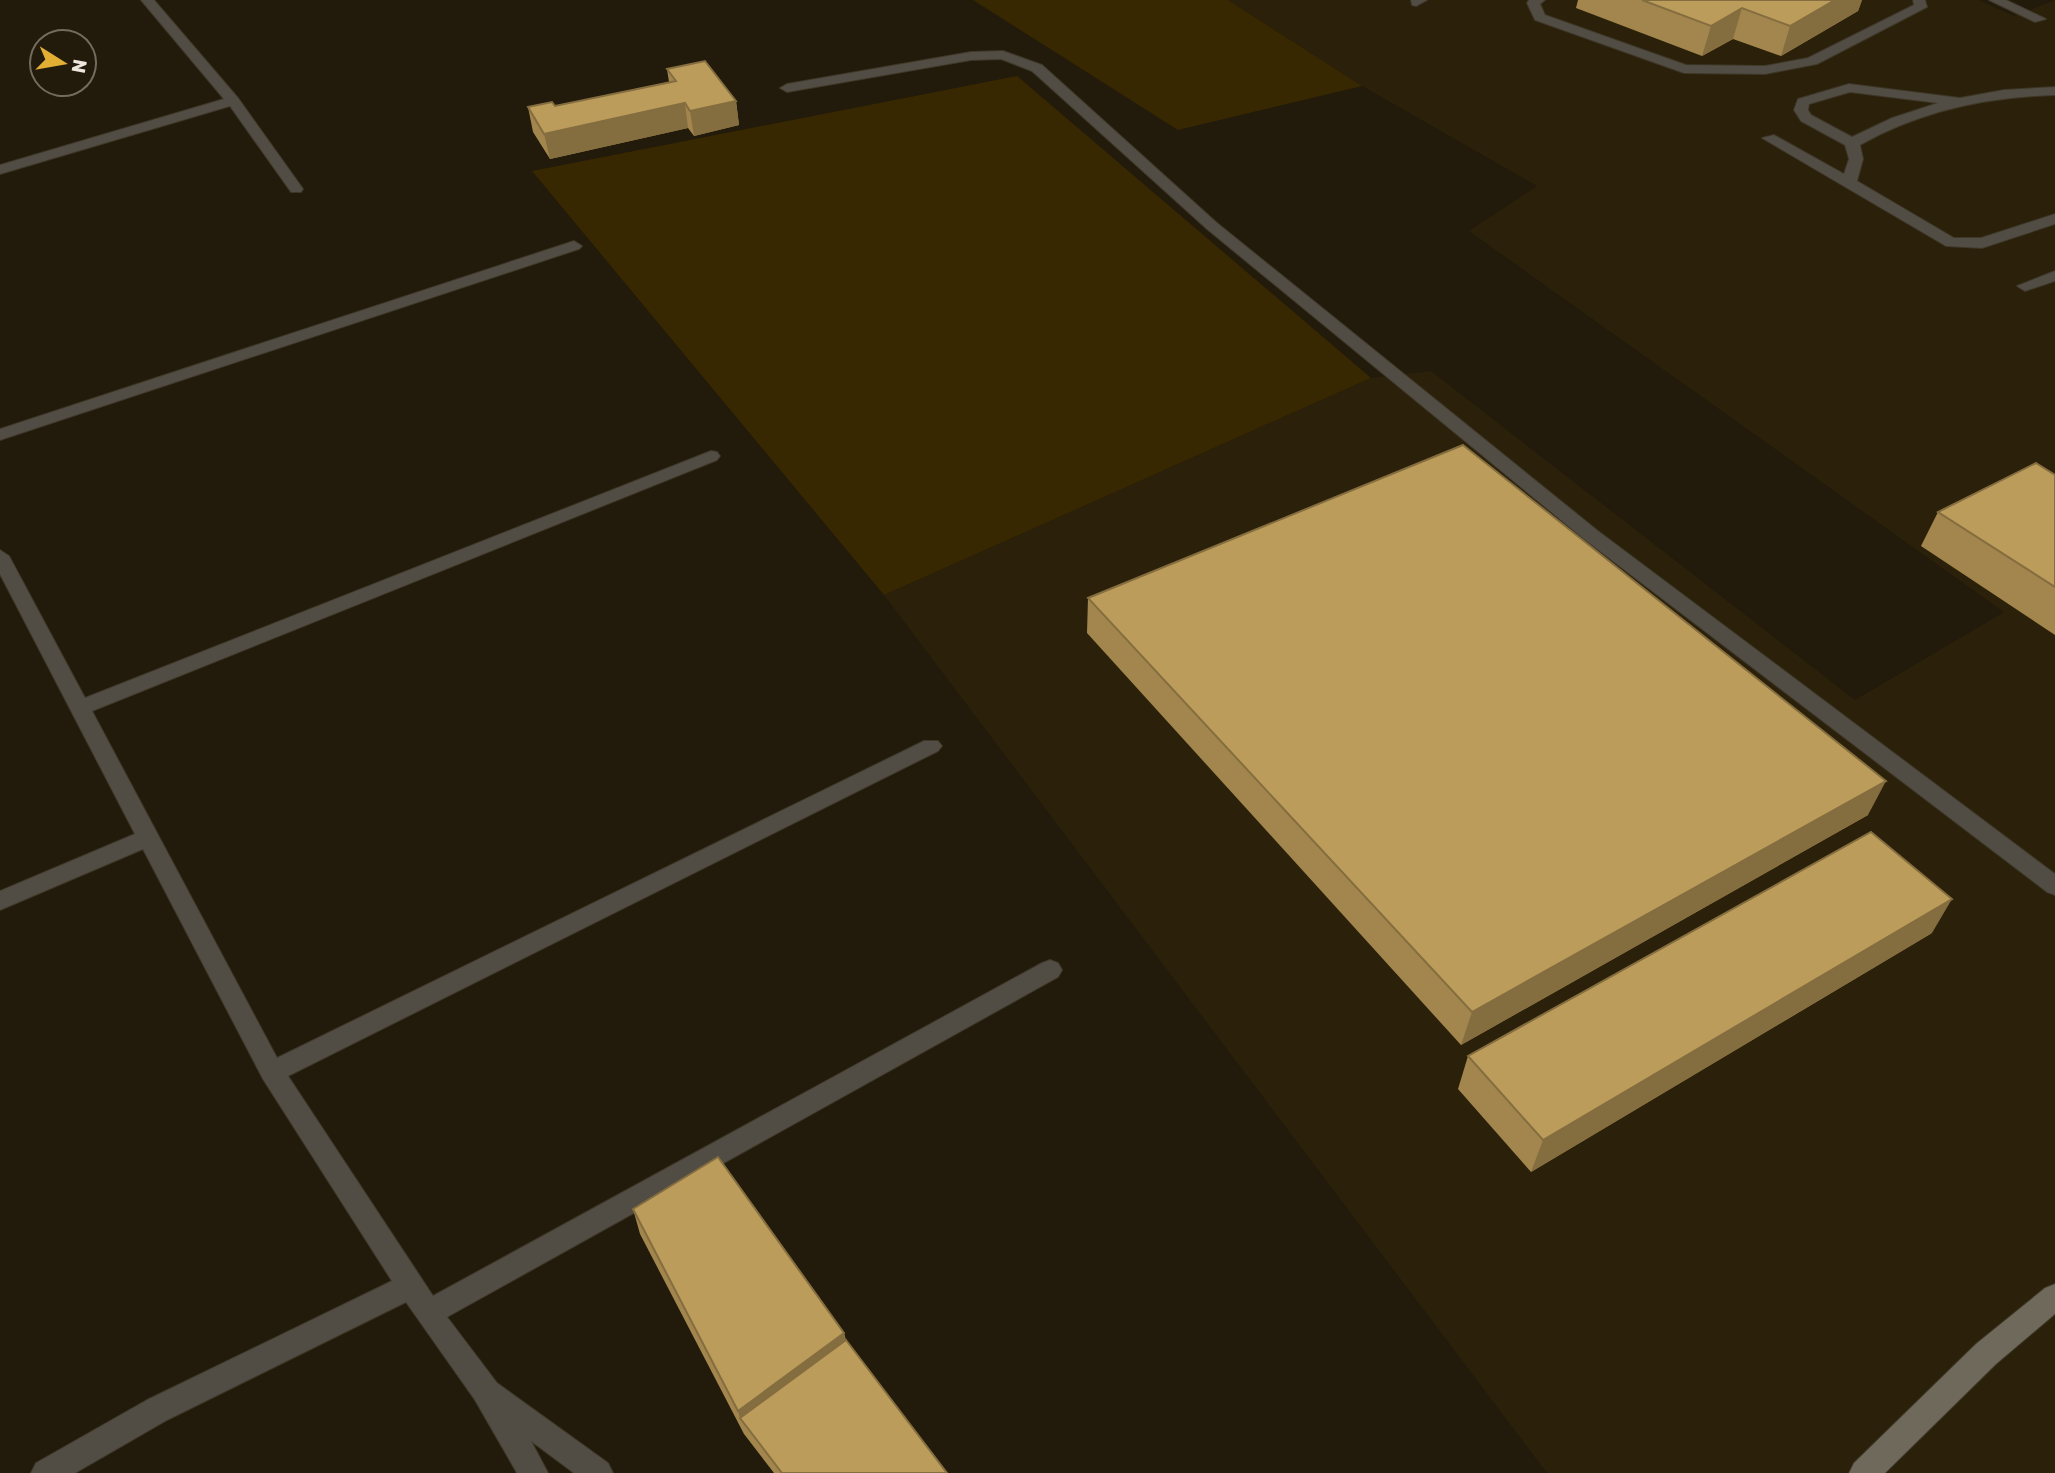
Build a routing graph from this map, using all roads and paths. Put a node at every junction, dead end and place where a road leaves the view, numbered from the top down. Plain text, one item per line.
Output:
1 (146, 0) edge
2 (1539, 0) edge
3 (1919, 0) edge
4 (1995, 0) edge
5 (2040, 19) dead end
6 (787, 88) dead end
7 (2055, 91) edge
8 (233, 101) junction
9 (1964, 102) junction
10 (1769, 138) dead end
11 (1852, 143) junction
12 (0, 170) edge
13 (1849, 183) junction
14 (296, 189) dead end
15 (2055, 219) edge
16 (574, 246) dead end
17 (2055, 276) edge
18 (2025, 286) dead end
19 (0, 435) edge
20 (711, 456) dead end
21 (0, 555) edge
22 (80, 708) junction
23 (931, 746) dead end
24 (149, 837) junction
25 (2055, 886) edge
26 (0, 901) edge
27 (1050, 970) dead end
28 (272, 1072) junction
29 (411, 1286) junction
30 (2055, 1297) edge
31 (428, 1313) junction
32 (485, 1390) junction
33 (46, 1473) edge
34 (533, 1473) edge
35 (598, 1473) edge
36 (1864, 1473) edge

1 - 8 street
2 - 3 street
4 - 5 street
6 - 25 street
7 - 9 street
8 - 12 street
8 - 14 street
9 - 11 street
9 - 11 street
10 - 13 street
11 - 13 street
13 - 15 street
16 - 19 street
17 - 18 street
20 - 22 street
21 - 22 street
22 - 24 street
23 - 28 street
24 - 26 street
24 - 28 street
27 - 31 street
28 - 29 street
29 - 31 street
29 - 33 street
30 - 36 main road
31 - 32 street
32 - 34 street
32 - 35 street

